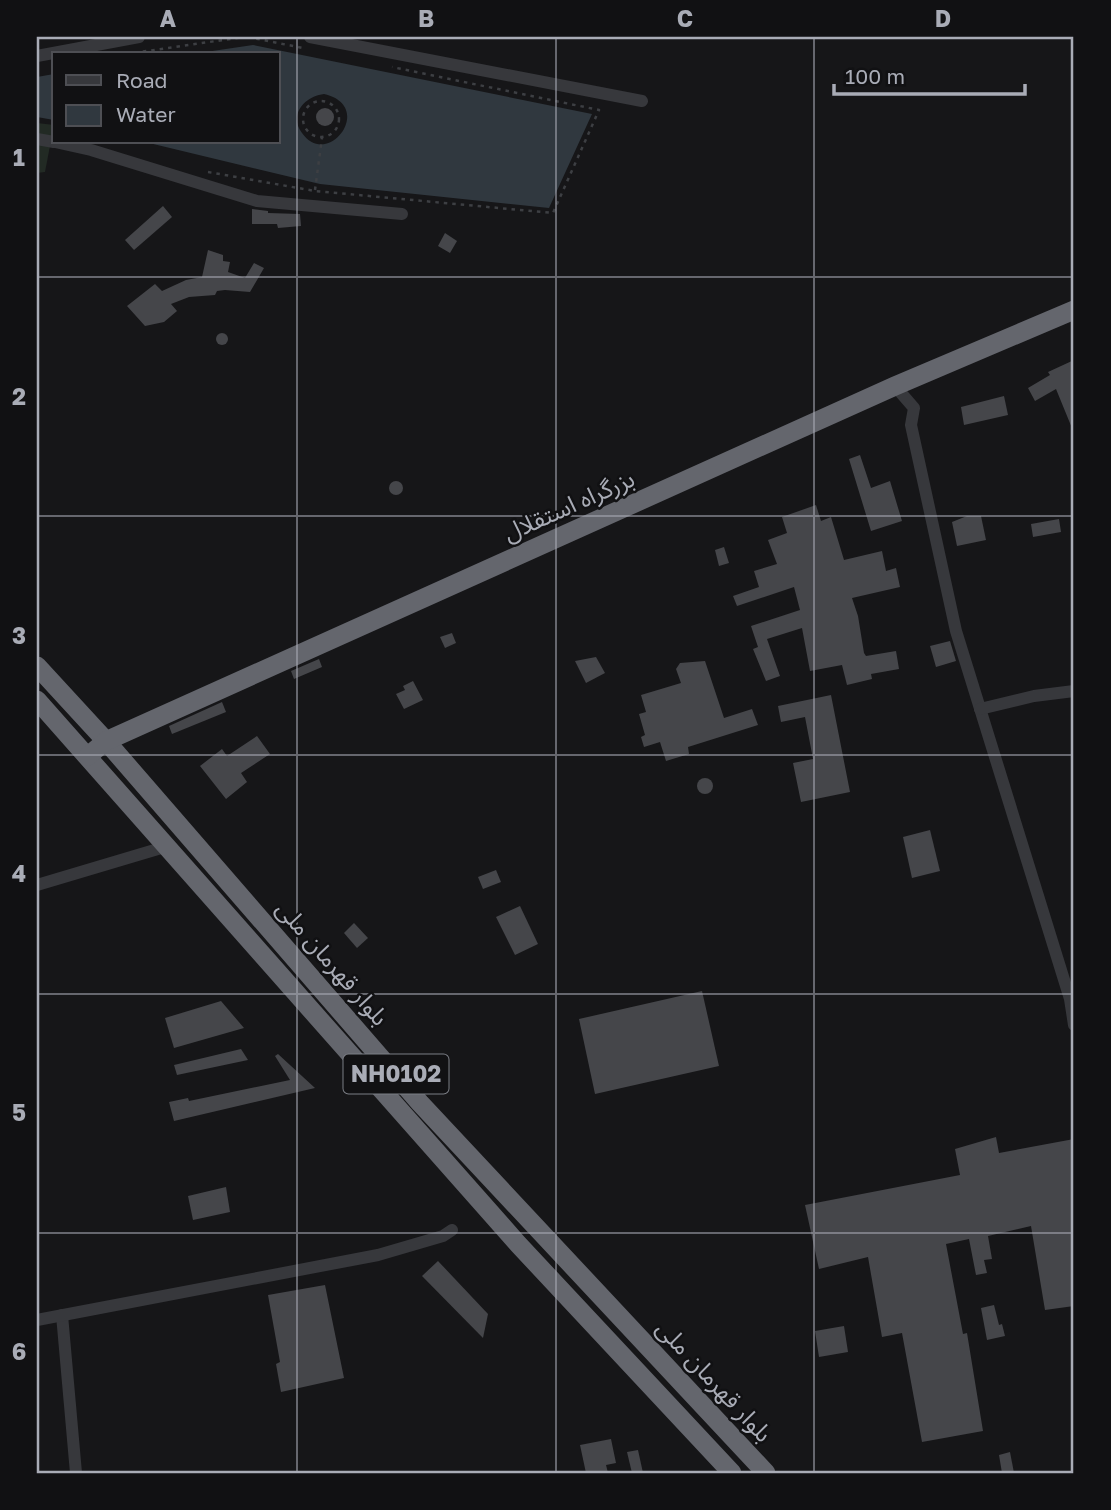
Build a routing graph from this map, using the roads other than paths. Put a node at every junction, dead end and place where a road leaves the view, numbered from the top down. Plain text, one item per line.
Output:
1 (139, 37) edge
2 (310, 37) edge
3 (58, 52) edge
4 (642, 101) dead end
5 (63, 144) edge
6 (402, 214) dead end
7 (1074, 310) edge
8 (895, 386) junction
9 (37, 666) edge
10 (1074, 691) edge
11 (37, 700) edge
12 (980, 709) junction
13 (106, 741) junction
14 (88, 756) junction
15 (168, 846) junction
16 (37, 885) edge
17 (1072, 998) edge
18 (1074, 1025) edge
19 (452, 1230) dead end
20 (62, 1315) junction
21 (37, 1320) edge
22 (76, 1473) edge
23 (732, 1473) edge
24 (766, 1473) edge

1 - 3 street
2 - 4 street
5 - 6 street
7 - 8 highway, بزرگراه استقلال
8 - 12 street
8 - 13 highway, بزرگراه استقلال
9 - 13 highway, بلوار قهرمان ملی / NH0102
10 - 12 street
11 - 14 highway, بلوار قهرمان ملی / NH0102
12 - 17 street
13 - 14 highway, بزرگراه استقلال
13 - 24 highway, بلوار قهرمان ملی / NH0102
14 - 15 highway, بلوار قهرمان ملی / NH0102
15 - 16 street
15 - 23 highway, بلوار قهرمان ملی / NH0102
17 - 18 street
19 - 20 street
20 - 21 street
20 - 22 street

